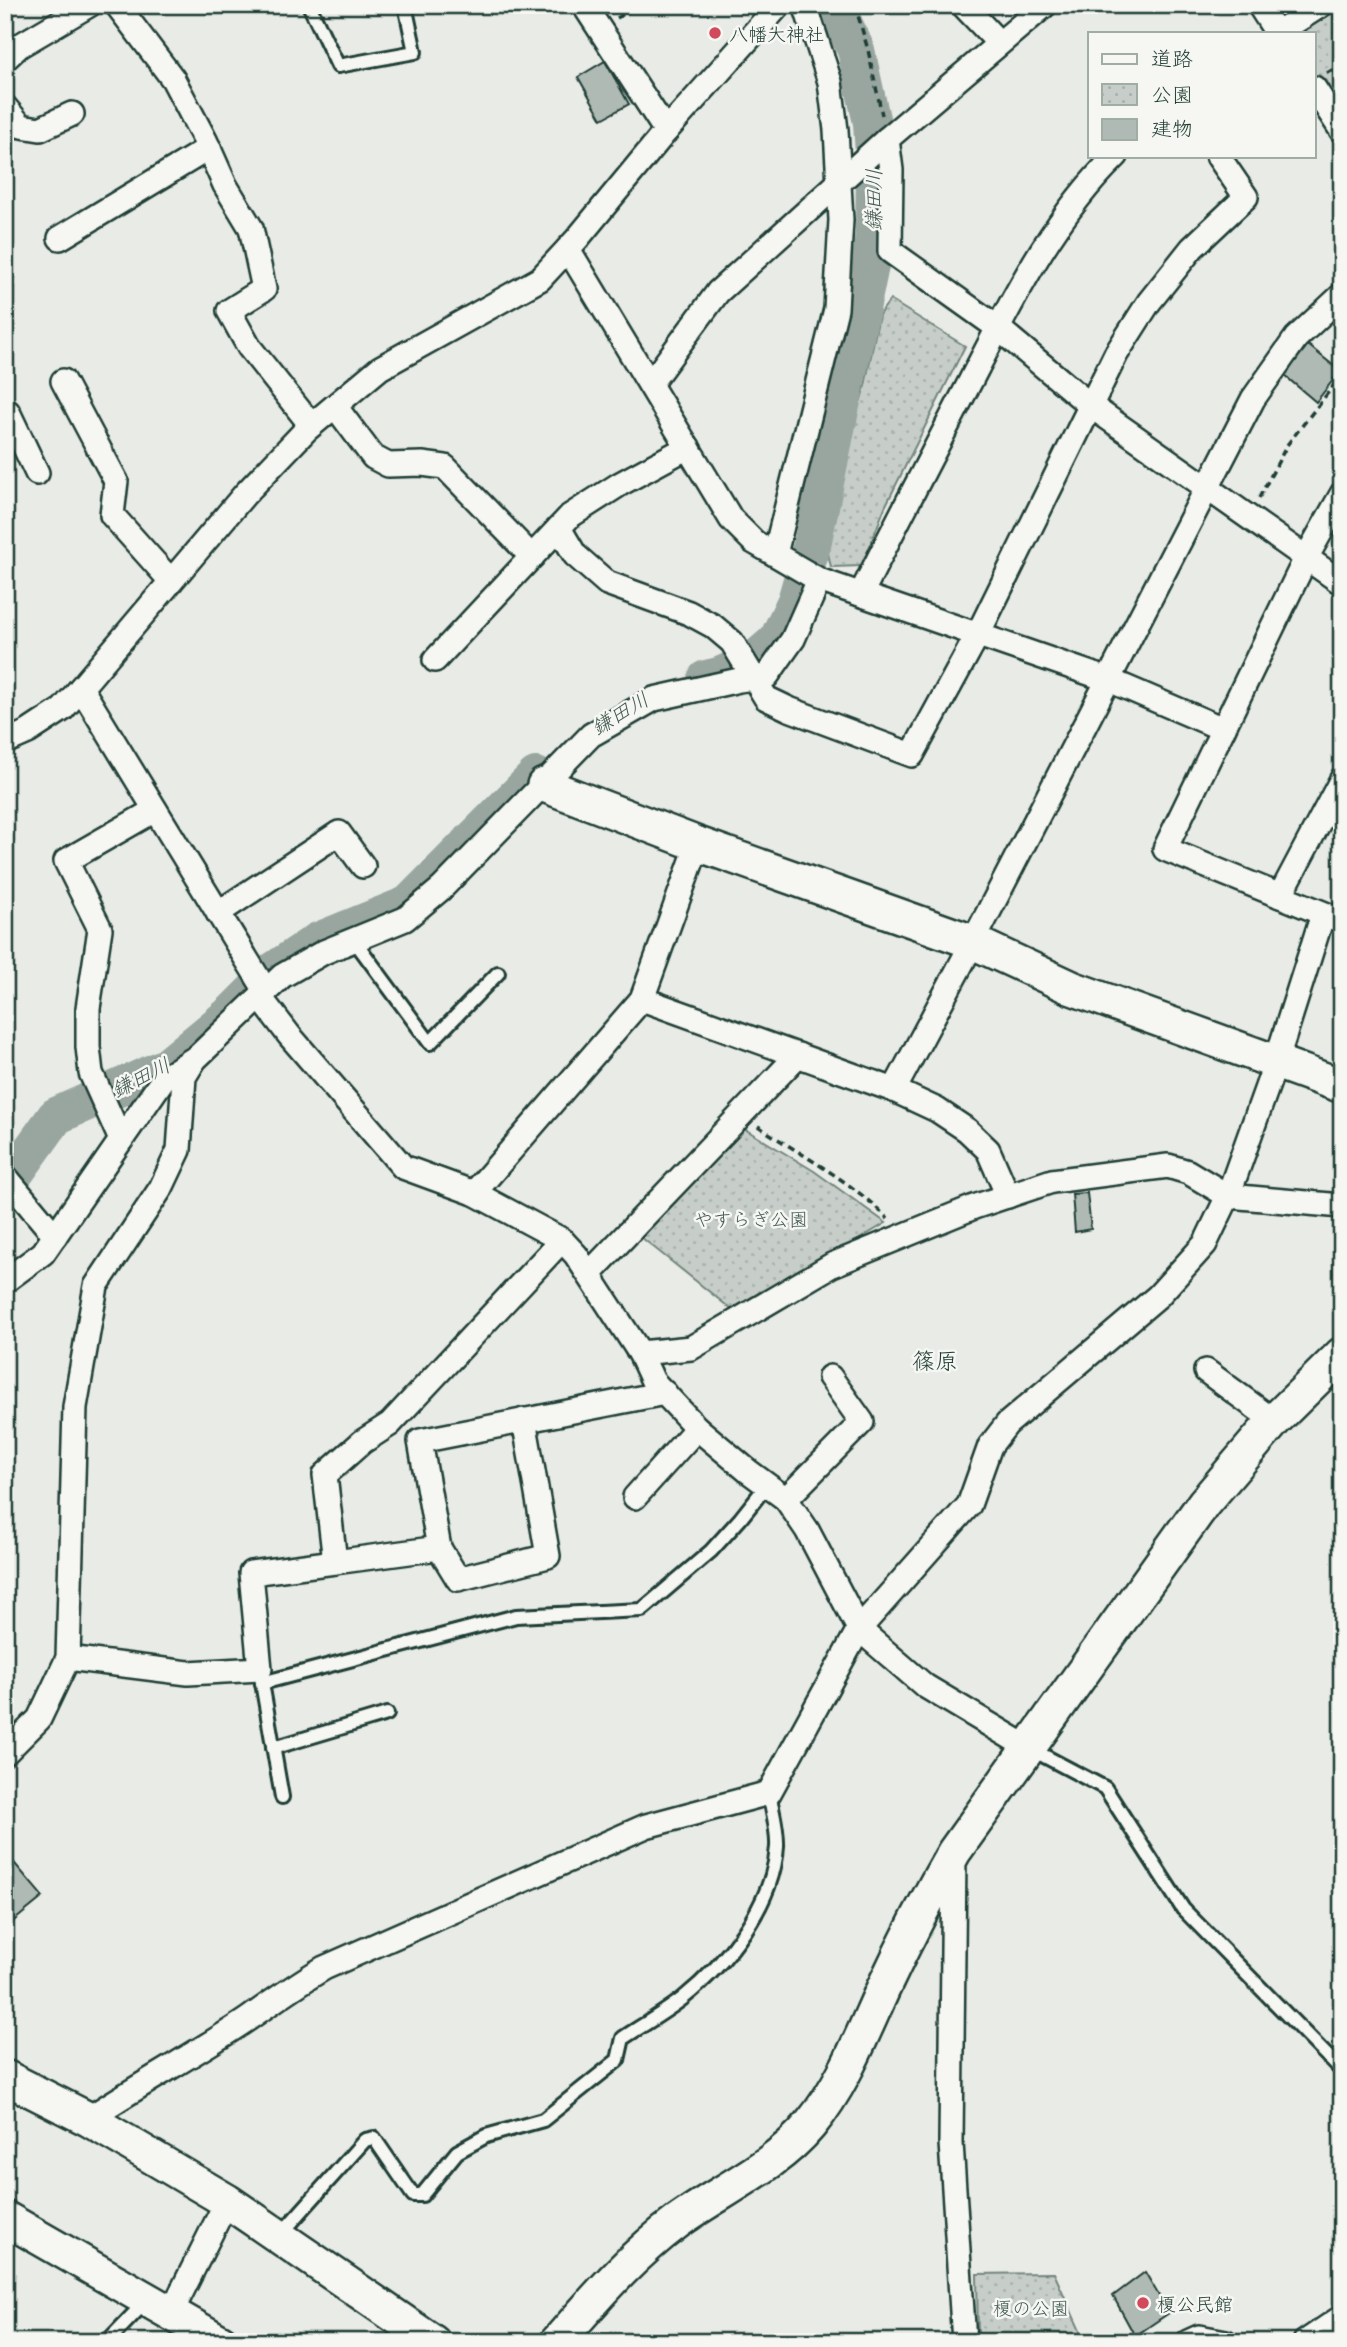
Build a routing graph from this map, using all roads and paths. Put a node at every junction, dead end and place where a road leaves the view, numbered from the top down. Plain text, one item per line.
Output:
1 (89, 5) edge
2 (117, 5) edge
3 (309, 5) edge
4 (405, 5) edge
5 (584, 5) edge
6 (779, 5) edge
7 (806, 5) edge
8 (855, 5) edge
9 (963, 5) edge
10 (1045, 5) edge
11 (1259, 5) edge
12 (1321, 5) edge
13 (1277, 32) edge
14 (1280, 32) edge
15 (999, 43) junction
16 (5, 59) edge
17 (1316, 91) edge
18 (5, 107) edge
19 (72, 114) dead end
20 (1341, 130) edge
21 (666, 131) junction
22 (887, 139) junction
23 (209, 148) junction
24 (1114, 158) edge
25 (1219, 158) edge
26 (840, 181) junction
27 (60, 238) dead end
28 (568, 249) junction
29 (1342, 295) edge
30 (998, 328) junction
31 (1342, 375) edge
32 (64, 381) dead end
33 (650, 384) junction
34 (335, 405) junction
35 (1091, 406) junction
36 (5, 413) edge
37 (312, 425) junction
38 (688, 447) junction
39 (37, 473) dead end
40 (1207, 489) junction
41 (1342, 494) edge
42 (1248, 518) junction
43 (559, 528) junction
44 (775, 554) junction
45 (532, 557) junction
46 (1306, 558) junction
47 (819, 580) junction
48 (171, 581) junction
49 (1342, 583) edge
50 (860, 594) junction
51 (978, 634) junction
52 (435, 660) dead end
53 (754, 678) junction
54 (1108, 680) junction
55 (81, 688) junction
56 (1223, 729) junction
57 (5, 742) edge
58 (1342, 779) edge
59 (544, 785) junction
60 (155, 810) junction
61 (698, 844) junction
62 (363, 866) dead end
63 (1280, 896) junction
64 (218, 913) junction
65 (1333, 918) edge
66 (354, 940) junction
67 (973, 942) junction
68 (498, 974) dead end
69 (263, 994) junction
70 (642, 999) junction
71 (798, 1055) junction
72 (195, 1059) junction
73 (1276, 1062) junction
74 (1342, 1087) edge
75 (894, 1090) junction
76 (741, 1115) junction
77 (121, 1140) junction
78 (5, 1176) edge
79 (474, 1193) junction
80 (1009, 1196) junction
81 (1228, 1196) junction
82 (1342, 1206) edge
83 (55, 1236) junction
84 (904, 1236) junction
85 (562, 1240) junction
86 (589, 1274) junction
87 (5, 1281) edge
88 (640, 1353) junction
89 (1342, 1354) edge
90 (1206, 1371) dead end
91 (831, 1377) dead end
92 (665, 1393) junction
93 (524, 1420) junction
94 (1274, 1421) junction
95 (697, 1428) junction
96 (767, 1485) junction
97 (635, 1497) dead end
98 (786, 1499) junction
99 (439, 1548) junction
100 (335, 1562) junction
101 (859, 1629) junction
102 (68, 1658) junction
103 (261, 1676) junction
104 (387, 1714) dead end
105 (1027, 1747) junction
106 (273, 1748) junction
107 (5, 1753) edge
108 (769, 1793) junction
109 (282, 1797) dead end
110 (954, 1852) junction
111 (1342, 2071) edge
112 (5, 2077) edge
113 (89, 2119) junction
114 (228, 2202) junction
115 (5, 2218) edge
116 (278, 2237) junction
117 (159, 2306) junction
118 (1342, 2317) edge
119 (107, 2342) edge
120 (221, 2342) edge
121 (433, 2342) edge
122 (557, 2342) edge
123 (964, 2342) edge
124 (1188, 2342) edge
125 (1226, 2342) edge
126 (1305, 2342) edge

1 - 16 street
2 - 23 street
3 - 4 lane
5 - 21 street
6 - 21 street
7 - 26 street
8 - 22 path
9 - 15 street
10 - 15 street
11 - 13 street
12 - 14 street
15 - 22 street
17 - 20 street
18 - 19 street
21 - 28 street
22 - 26 street
22 - 30 street
23 - 27 street
23 - 37 street
24 - 30 street
25 - 35 street
26 - 33 street
26 - 44 street
28 - 33 street
28 - 34 street
29 - 40 street
30 - 35 street
30 - 50 street
31 - 42 path
32 - 48 street
33 - 38 street
34 - 37 street
34 - 45 street
35 - 40 street
35 - 51 street
36 - 39 street
37 - 48 street
38 - 43 street
38 - 44 street
40 - 42 street
40 - 54 street
41 - 46 street
42 - 46 street
43 - 45 street
43 - 53 street
44 - 47 street
45 - 52 street
46 - 49 street
46 - 56 street
47 - 50 street
47 - 53 street
48 - 55 street
50 - 51 street
51 - 53 street
51 - 54 street
53 - 59 street
54 - 56 street
54 - 67 street
55 - 57 street
55 - 60 street
56 - 63 street
58 - 63 street
59 - 61 street
59 - 66 street
60 - 64 street
60 - 77 street
61 - 67 street
61 - 70 street
62 - 64 street
63 - 65 street
64 - 69 street
65 - 73 street
66 - 68 lane
66 - 69 street
67 - 73 street
67 - 75 street
69 - 72 street
69 - 79 street
70 - 71 street
70 - 79 street
71 - 75 street
71 - 76 street
72 - 77 street
72 - 102 street
73 - 74 street
73 - 81 street
75 - 80 street
76 - 84 path
76 - 86 street
77 - 83 street
78 - 83 street
79 - 85 street
80 - 81 street
80 - 84 street
81 - 82 street
81 - 101 street
83 - 87 street
84 - 88 street
85 - 86 street
85 - 100 street
86 - 88 street
88 - 92 street
89 - 94 street
90 - 94 street
91 - 98 street
92 - 93 street
92 - 95 street
93 - 99 street
93 - 99 street
94 - 105 street
95 - 96 street
95 - 97 street
96 - 98 street
96 - 103 lane
98 - 101 street
99 - 100 street
100 - 103 street
101 - 105 street
101 - 108 street
102 - 103 street
102 - 107 street
103 - 106 lane
104 - 106 lane
105 - 110 street
105 - 111 lane
106 - 109 lane
108 - 113 street
108 - 116 lane
110 - 122 street
110 - 123 street
112 - 113 street
113 - 114 street
114 - 116 street
114 - 117 street
115 - 117 street
116 - 121 street
117 - 119 lane
117 - 120 street
118 - 126 street
124 - 125 street

